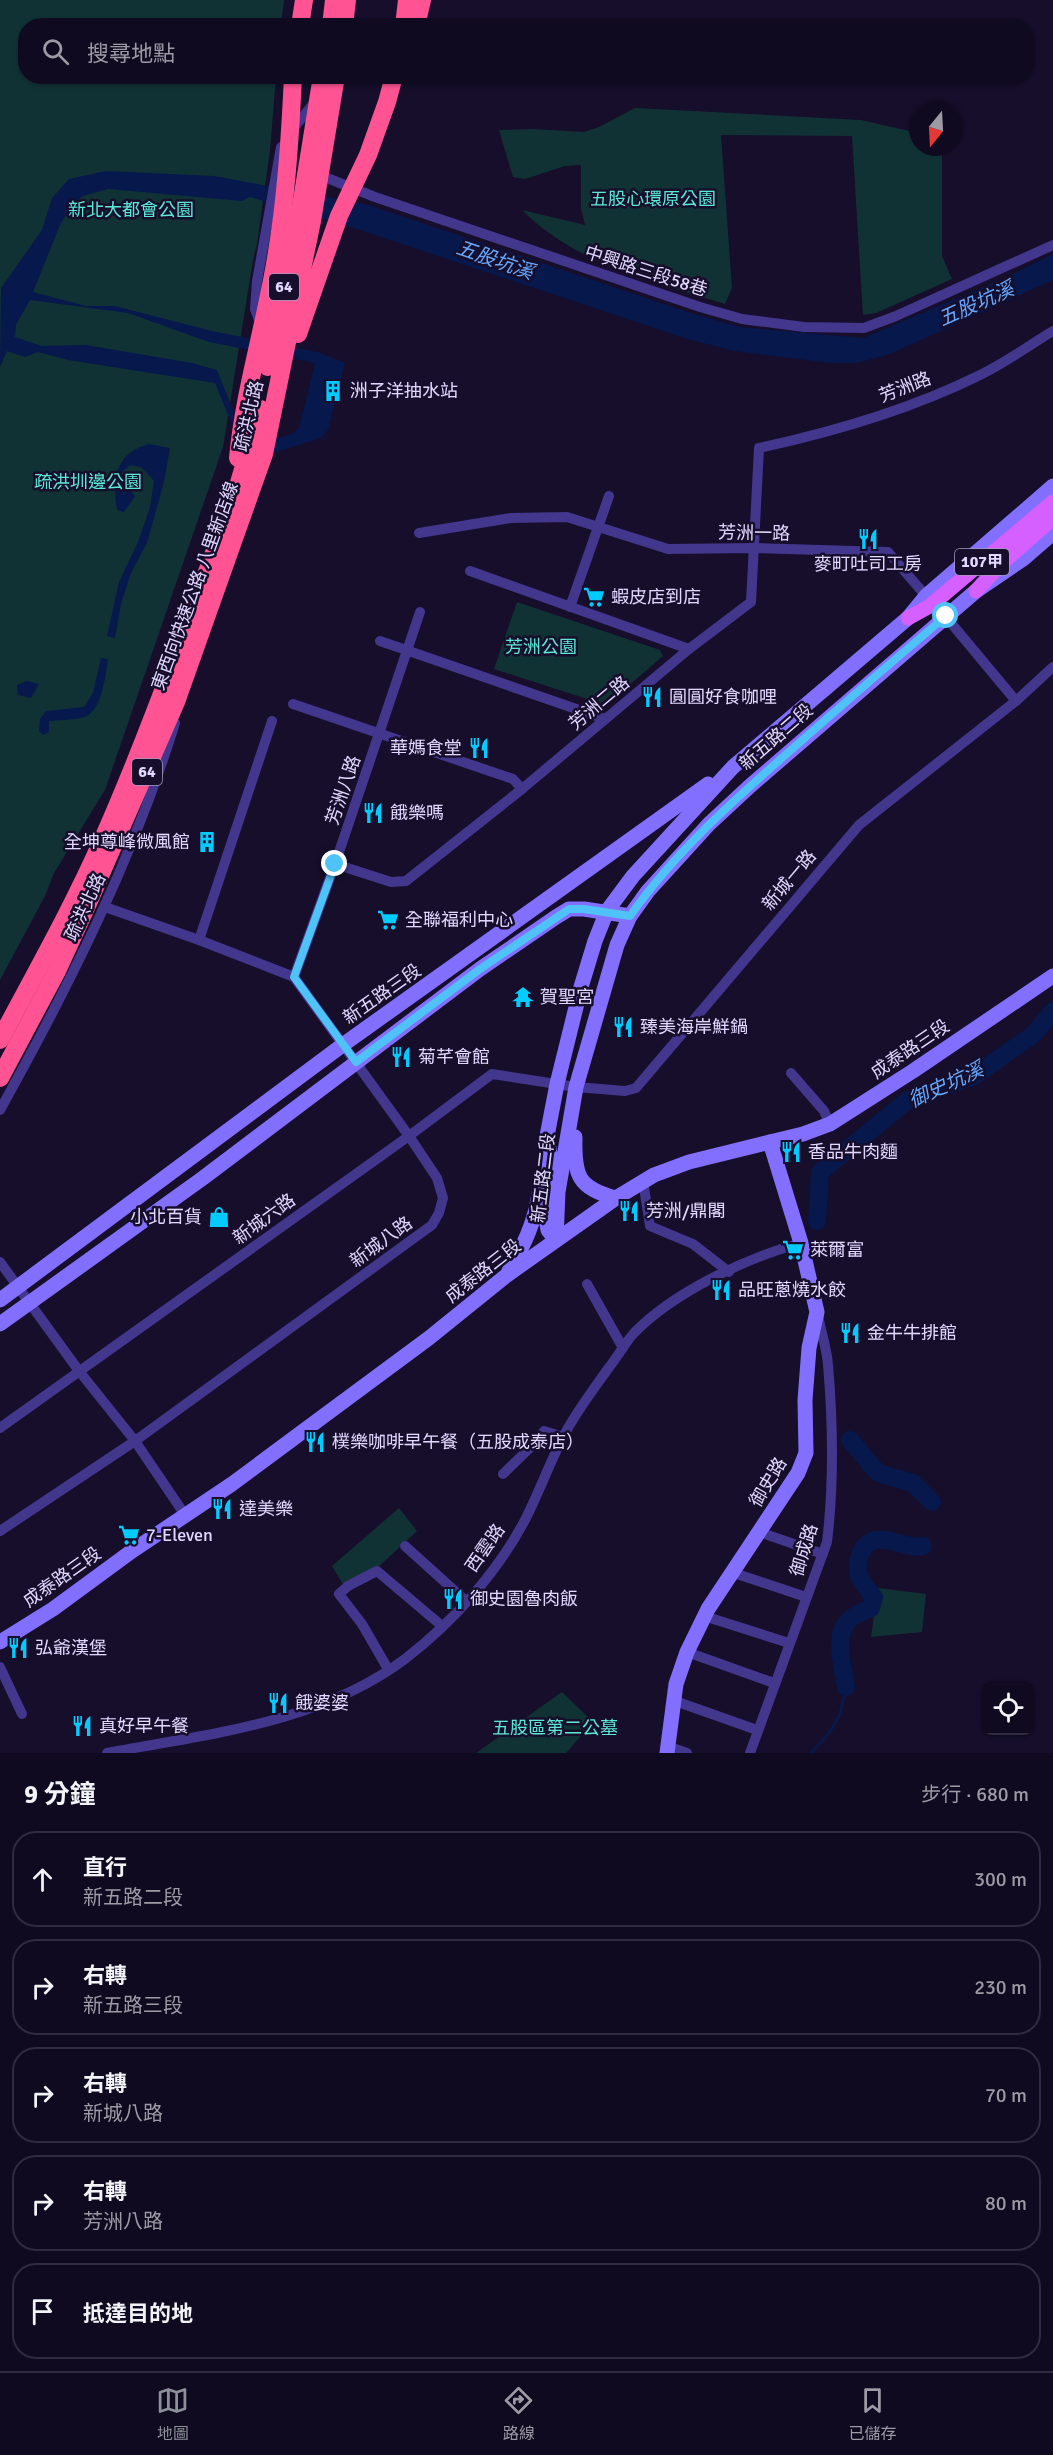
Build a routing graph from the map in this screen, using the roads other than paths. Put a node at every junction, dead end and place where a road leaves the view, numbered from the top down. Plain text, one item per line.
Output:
1 (297, 0) edge
2 (304, 0) edge
3 (334, 0) edge
4 (340, 0) edge
5 (347, 0) edge
6 (407, 0) edge
7 (422, 0) edge
8 (295, 18) edge
9 (301, 18) edge
10 (332, 18) edge
11 (339, 18) edge
12 (345, 18) edge
13 (405, 18) edge
14 (418, 18) edge
15 (293, 84) edge
16 (326, 84) edge
17 (329, 84) edge
18 (329, 84) edge
19 (329, 84) edge
20 (392, 84) edge
21 (395, 84) edge
22 (387, 102) junction
23 (289, 134) junction
24 (322, 138) junction
25 (338, 229) dead end
26 (1053, 244) edge
27 (256, 280) junction
28 (292, 287) junction
29 (259, 322) junction
30 (286, 328) junction
31 (1053, 332) edge
32 (277, 368) junction
33 (759, 448) joint
34 (264, 454) junction
35 (1053, 486) edge
36 (235, 496) junction
37 (609, 496) dead end
38 (1053, 502) edge
39 (1053, 518) edge
40 (599, 527) junction
41 (419, 533) dead end
42 (1053, 533) edge
43 (754, 548) junction
44 (470, 571) dead end
45 (976, 591) junction
46 (926, 596) junction
47 (570, 607) junction
48 (420, 612) dead end
49 (946, 616) junction
50 (908, 618) junction
51 (380, 641) dead end
52 (689, 649) junction
53 (407, 650) junction
54 (1053, 668) edge
55 (1016, 701) junction
56 (293, 704) dead end
57 (605, 719) junction
58 (272, 721) dead end
59 (379, 734) junction
60 (733, 767) junction
61 (522, 789) junction
62 (335, 864) junction
63 (105, 908) junction
64 (607, 911) junction
65 (630, 916) junction
66 (199, 940) junction
67 (1053, 976) edge
68 (294, 977) junction
69 (0, 1040) edge
70 (344, 1044) junction
71 (356, 1062) junction
72 (791, 1073) dead end
73 (0, 1078) edge
74 (557, 1084) junction
75 (576, 1087) junction
76 (0, 1110) edge
77 (830, 1124) junction
78 (410, 1136) junction
79 (547, 1137) junction
80 (770, 1142) junction
81 (643, 1181) junction
82 (616, 1197) junction
83 (556, 1240) junction
84 (801, 1243) junction
85 (0, 1262) edge
86 (729, 1272) junction
87 (507, 1275) junction
88 (587, 1284) dead end
89 (18, 1287) junction
90 (0, 1300) edge
91 (30, 1304) junction
92 (817, 1312) junction
93 (0, 1324) edge
94 (623, 1348) junction
95 (79, 1371) junction
96 (0, 1428) edge
97 (563, 1437) junction
98 (135, 1441) junction
99 (503, 1474) dead end
100 (185, 1515) junction
101 (0, 1531) edge
102 (759, 1532) junction
103 (405, 1546) dead end
104 (823, 1554) junction
105 (731, 1572) junction
106 (806, 1598) junction
107 (466, 1601) junction
108 (704, 1616) junction
109 (442, 1626) junction
110 (0, 1642) edge
111 (789, 1643) junction
112 (687, 1652) junction
113 (0, 1667) edge
114 (388, 1670) junction
115 (774, 1683) junction
116 (675, 1701) junction
117 (22, 1714) dead end
118 (757, 1730) junction
119 (667, 1749) edge
120 (107, 1753) edge
121 (687, 1753) edge
122 (750, 1753) edge

1 - 8 highway
2 - 9 highway
3 - 10 highway
4 - 11 street
5 - 12 highway
6 - 13 highway
7 - 14 highway
15 - 36 highway, bridge
16 - 23 street
17 - 36 highway, 東西向快速公路 八里新店線 / 64, bridge
18 - 24 street, 中興路三段58巷
19 - 34 highway, 東西向快速公路 八里新店線 / 64, bridge
20 - 22 highway, bridge
21 - 22 highway, bridge
22 - 34 highway, bridge
23 - 24 street
23 - 27 street
24 - 26 street, 中興路三段58巷
25 - 28 street, 疏洪北路
27 - 28 street
27 - 29 street
28 - 30 street, 疏洪北路
29 - 30 street
29 - 32 street
30 - 32 street, 疏洪北路
31 - 33 street, 芳洲路
32 - 63 street, 疏洪北路
33 - 43 street, 芳洲二路
34 - 73 highway, 東西向快速公路 八里新店線 / 64, bridge
35 - 46 main road, 新五路二段 / 107甲
36 - 69 highway, 東西向快速公路 八里新店線 / 64
37 - 40 street
38 - 50 main road, 新五路二段 / 107甲
39 - 45 main road, 新五路二段 / 107甲
40 - 41 street, 芳洲一路
40 - 43 street, 芳洲一路
40 - 47 street
42 - 45 main road, 新五路二段 / 107甲
43 - 46 street, 芳洲一路
43 - 52 street, 芳洲二路
44 - 47 street
45 - 49 main road, 新五路二段 / 107甲
46 - 50 main road, 新五路二段 / 107甲
47 - 52 street
48 - 53 street, 芳洲八路
49 - 55 street
49 - 65 main road, 新五路二段 / 107甲
50 - 60 main road, 新五路二段 / 107甲
51 - 53 street
52 - 57 street, 芳洲二路
53 - 57 street
53 - 59 street, 芳洲八路
54 - 55 street, 新城一路
55 - 75 street, 新城一路
56 - 59 street
57 - 61 street, 芳洲二路
58 - 66 street
59 - 61 street
59 - 62 street, 芳洲八路
60 - 64 main road, 新五路二段 / 107甲
60 - 70 main road, 新五路三段
61 - 62 street, 芳洲二路
62 - 68 street, 芳洲八路
63 - 66 street
63 - 76 street, 疏洪北路
64 - 65 main road, 新五路三段
64 - 71 main road, 新五路三段
64 - 74 main road, 新五路二段 / 107甲
65 - 75 main road, 新五路二段 / 107甲
66 - 68 street
67 - 77 main road, 成泰路三段
68 - 70 street, 新城八路
70 - 71 street, 新城八路
70 - 89 main road, 新五路三段
71 - 78 street, 新城八路
71 - 91 main road, 新五路三段
72 - 77 street
74 - 75 street, 新城一路
74 - 78 street, 新城六路
74 - 79 main road, 新五路二段 / 107甲
75 - 82 main road
75 - 83 main road, 新五路二段 / 107甲
77 - 80 main road, 成泰路三段
78 - 95 street, 新城六路
78 - 98 street, 新城八路
79 - 83 main road, 新五路二段 / 107甲
79 - 87 main road
80 - 81 main road, 成泰路三段
80 - 84 main road, 御史路
81 - 82 main road, 成泰路三段
81 - 86 street
82 - 83 main road, 成泰路三段
83 - 87 main road, 成泰路三段
84 - 86 street, 西雲路
84 - 92 main road, 御史路
85 - 89 street
86 - 94 street, 西雲路
87 - 100 main road, 成泰路三段
88 - 94 street
89 - 90 main road, 新五路三段
89 - 91 street
91 - 93 main road, 新五路三段
91 - 95 street
92 - 102 main road, 御史路
92 - 104 street, 御成路
94 - 97 street, 西雲路
95 - 96 street, 新城六路
95 - 98 street
97 - 99 street
97 - 107 street, 西雲路
98 - 100 street
98 - 101 street, 新城八路
100 - 110 main road, 成泰路三段
102 - 104 street
102 - 105 main road, 御史路
103 - 107 street
104 - 106 street, 御成路
105 - 106 street
105 - 108 main road, 御史路
106 - 111 street, 御成路
107 - 109 street, 西雲路
108 - 111 street
108 - 112 main road, 御史路
109 - 114 street, 西雲路
109 - 114 street
111 - 115 street, 御成路
112 - 115 street
112 - 116 main road, 御史路
113 - 117 street
114 - 120 street, 西雲路
115 - 118 street, 御成路
116 - 118 street
116 - 119 main road, 御史路
118 - 122 street, 御成路
119 - 121 street

